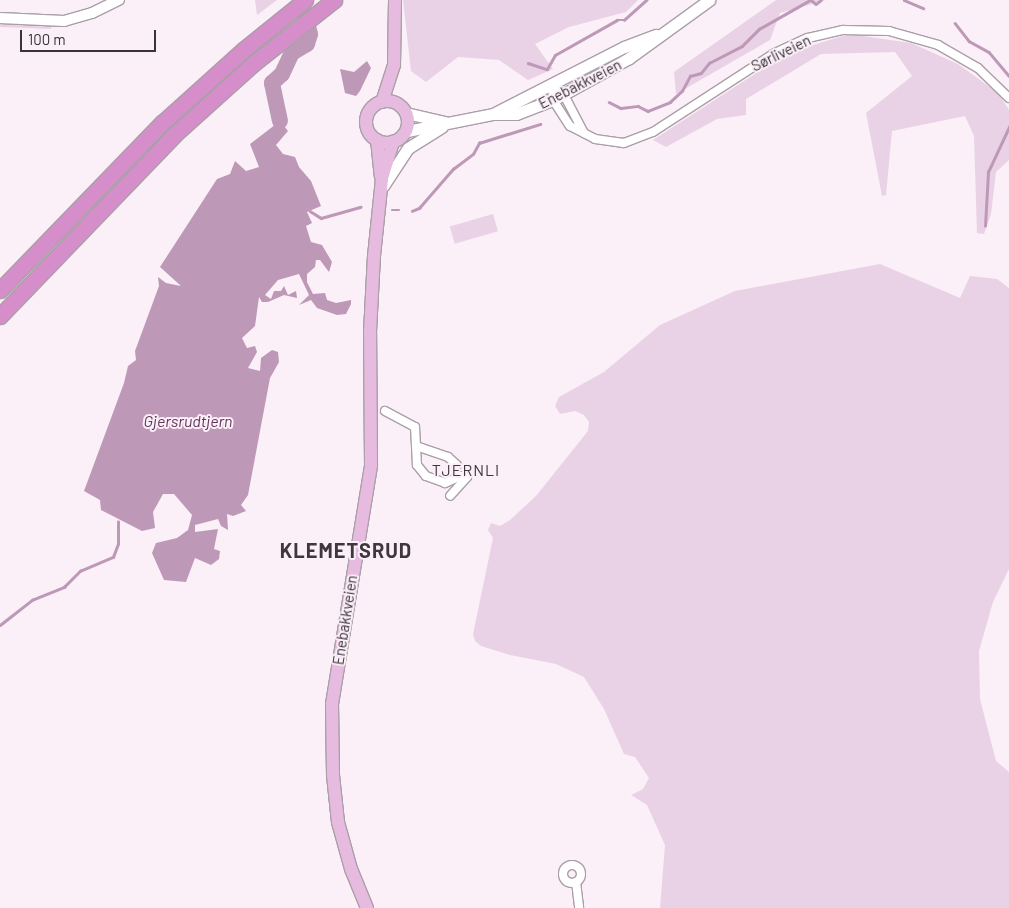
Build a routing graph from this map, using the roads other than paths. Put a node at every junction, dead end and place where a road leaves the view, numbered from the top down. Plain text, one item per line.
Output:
1 (119, 0) edge
2 (305, 0) edge
3 (334, 0) edge
4 (395, 0) edge
5 (709, 0) edge
6 (0, 18) edge
7 (660, 34) junction
8 (394, 66) junction
9 (552, 85) junction
10 (564, 95) junction
11 (1009, 98) edge
12 (553, 100) junction
13 (382, 102) junction
14 (402, 108) junction
15 (493, 114) junction
16 (449, 121) junction
17 (407, 131) junction
18 (584, 133) junction
19 (377, 140) junction
20 (393, 142) junction
21 (381, 184) junction
22 (0, 290) edge
23 (0, 316) edge
24 (385, 411) dead end
25 (416, 446) junction
26 (457, 465) dead end
27 (450, 496) dead end
28 (576, 882) dead end
29 (367, 908) edge
30 (579, 908) edge

1 - 6 street
2 - 22 highway
3 - 23 highway
4 - 8 main road
5 - 7 main road, Enebakkveien
7 - 9 main road, Enebakkveien
7 - 10 main road, Enebakkveien
8 - 13 main road
8 - 14 main road
9 - 10 street
9 - 12 street, Sørliveien
9 - 15 main road, Enebakkveien
10 - 12 main road, Enebakkveien
10 - 18 street
11 - 18 street, Sørliveien
12 - 15 main road, Enebakkveien
12 - 18 street, Sørliveien
13 - 14 main road, Enebakkveien
13 - 19 main road, Enebakkveien
14 - 16 main road, Enebakkveien
14 - 17 main road
15 - 16 main road, Enebakkveien
16 - 17 main road, Enebakkveien
16 - 21 main road
17 - 20 main road, Enebakkveien
19 - 20 main road
19 - 21 main road, Enebakkveien
20 - 21 main road, Enebakkveien
21 - 29 main road, Enebakkveien
24 - 25 street
25 - 26 street
25 - 27 street
28 - 30 street

